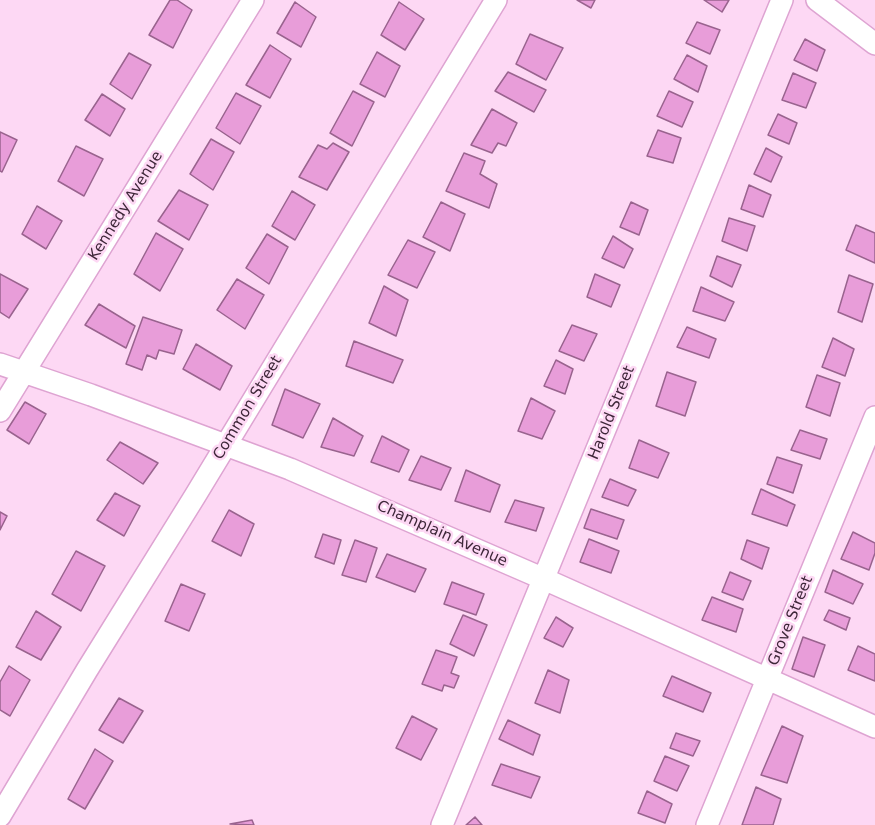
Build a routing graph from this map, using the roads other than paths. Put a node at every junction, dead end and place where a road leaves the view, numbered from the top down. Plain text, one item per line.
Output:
1 (253, 0) edge
2 (496, 0) edge
3 (782, 0) edge
4 (817, 0) edge
5 (875, 44) edge
6 (0, 363) edge
7 (25, 371) junction
8 (0, 411) edge
9 (875, 417) edge
10 (225, 445) junction
11 (544, 579) junction
12 (767, 679) junction
13 (875, 727) edge
14 (0, 816) edge
15 (442, 825) edge
16 (707, 825) edge

1 - 7 street, Kennedy Avenue
2 - 10 street, Common Street
3 - 11 street, Harold Street
4 - 5 street
6 - 7 street, Champlain Avenue
7 - 8 street, Kennedy Avenue
7 - 10 street, Champlain Avenue
9 - 12 street, Grove Street
10 - 11 street, Champlain Avenue
10 - 14 street, Common Street
11 - 12 street, Champlain Avenue
11 - 15 street, Harold Street
12 - 13 street, Champlain Avenue
12 - 16 street, Grove Street

